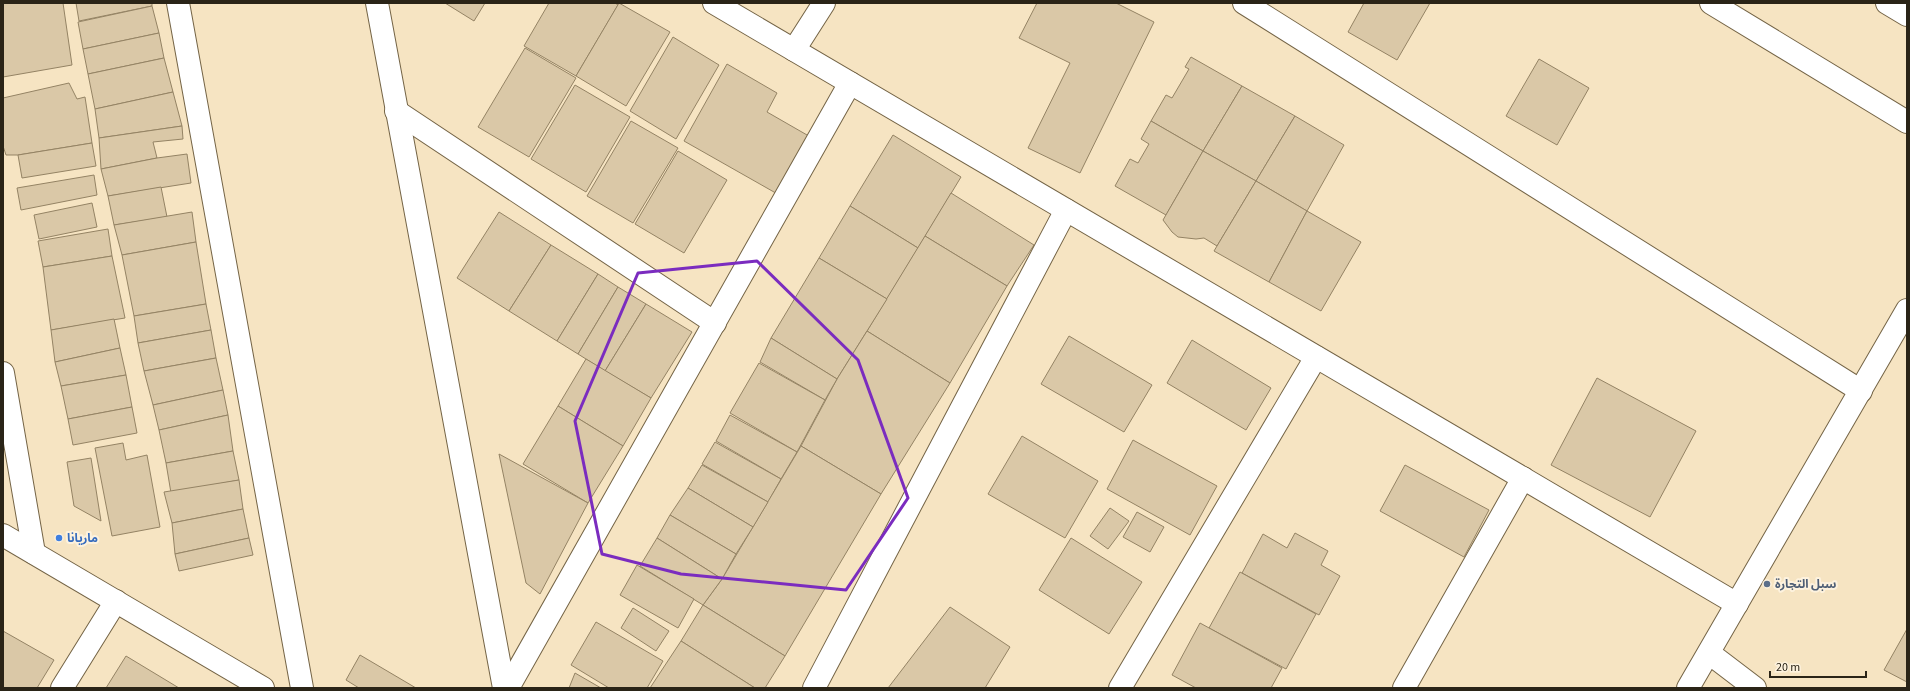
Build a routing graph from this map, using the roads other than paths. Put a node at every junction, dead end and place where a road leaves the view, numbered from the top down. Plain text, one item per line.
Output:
1 (178, 3) edge
2 (377, 3) edge
3 (714, 3) edge
4 (824, 3) edge
5 (1244, 3) edge
6 (1711, 3) edge
7 (1888, 3) edge
8 (1907, 15) edge
9 (794, 50) junction
10 (850, 83) junction
11 (396, 111) junction
12 (1907, 122) edge
13 (1066, 210) junction
14 (1907, 310) edge
15 (714, 323) junction
16 (1316, 357) junction
17 (3, 373) edge
18 (1861, 390) junction
19 (1523, 478) junction
20 (3, 534) edge
21 (34, 553) junction
22 (116, 601) junction
23 (1737, 604) junction
24 (1709, 653) junction
25 (62, 688) edge
26 (263, 688) edge
27 (302, 688) edge
28 (504, 688) edge
29 (508, 688) edge
30 (814, 688) edge
31 (1120, 688) edge
32 (1404, 688) edge
33 (1688, 688) edge
34 (1755, 688) edge

1 - 27 street
2 - 11 street
3 - 9 street
4 - 9 street
5 - 18 street
6 - 12 street
7 - 8 street
9 - 10 street
10 - 13 street
10 - 15 street
11 - 15 street
11 - 28 street
13 - 16 street
13 - 30 street
14 - 18 street
15 - 29 street
16 - 19 street
16 - 31 street
17 - 21 street
18 - 23 street
19 - 23 street
19 - 32 street
20 - 21 street
21 - 22 street
22 - 25 street
22 - 26 street
23 - 24 street
24 - 33 street
24 - 34 street

